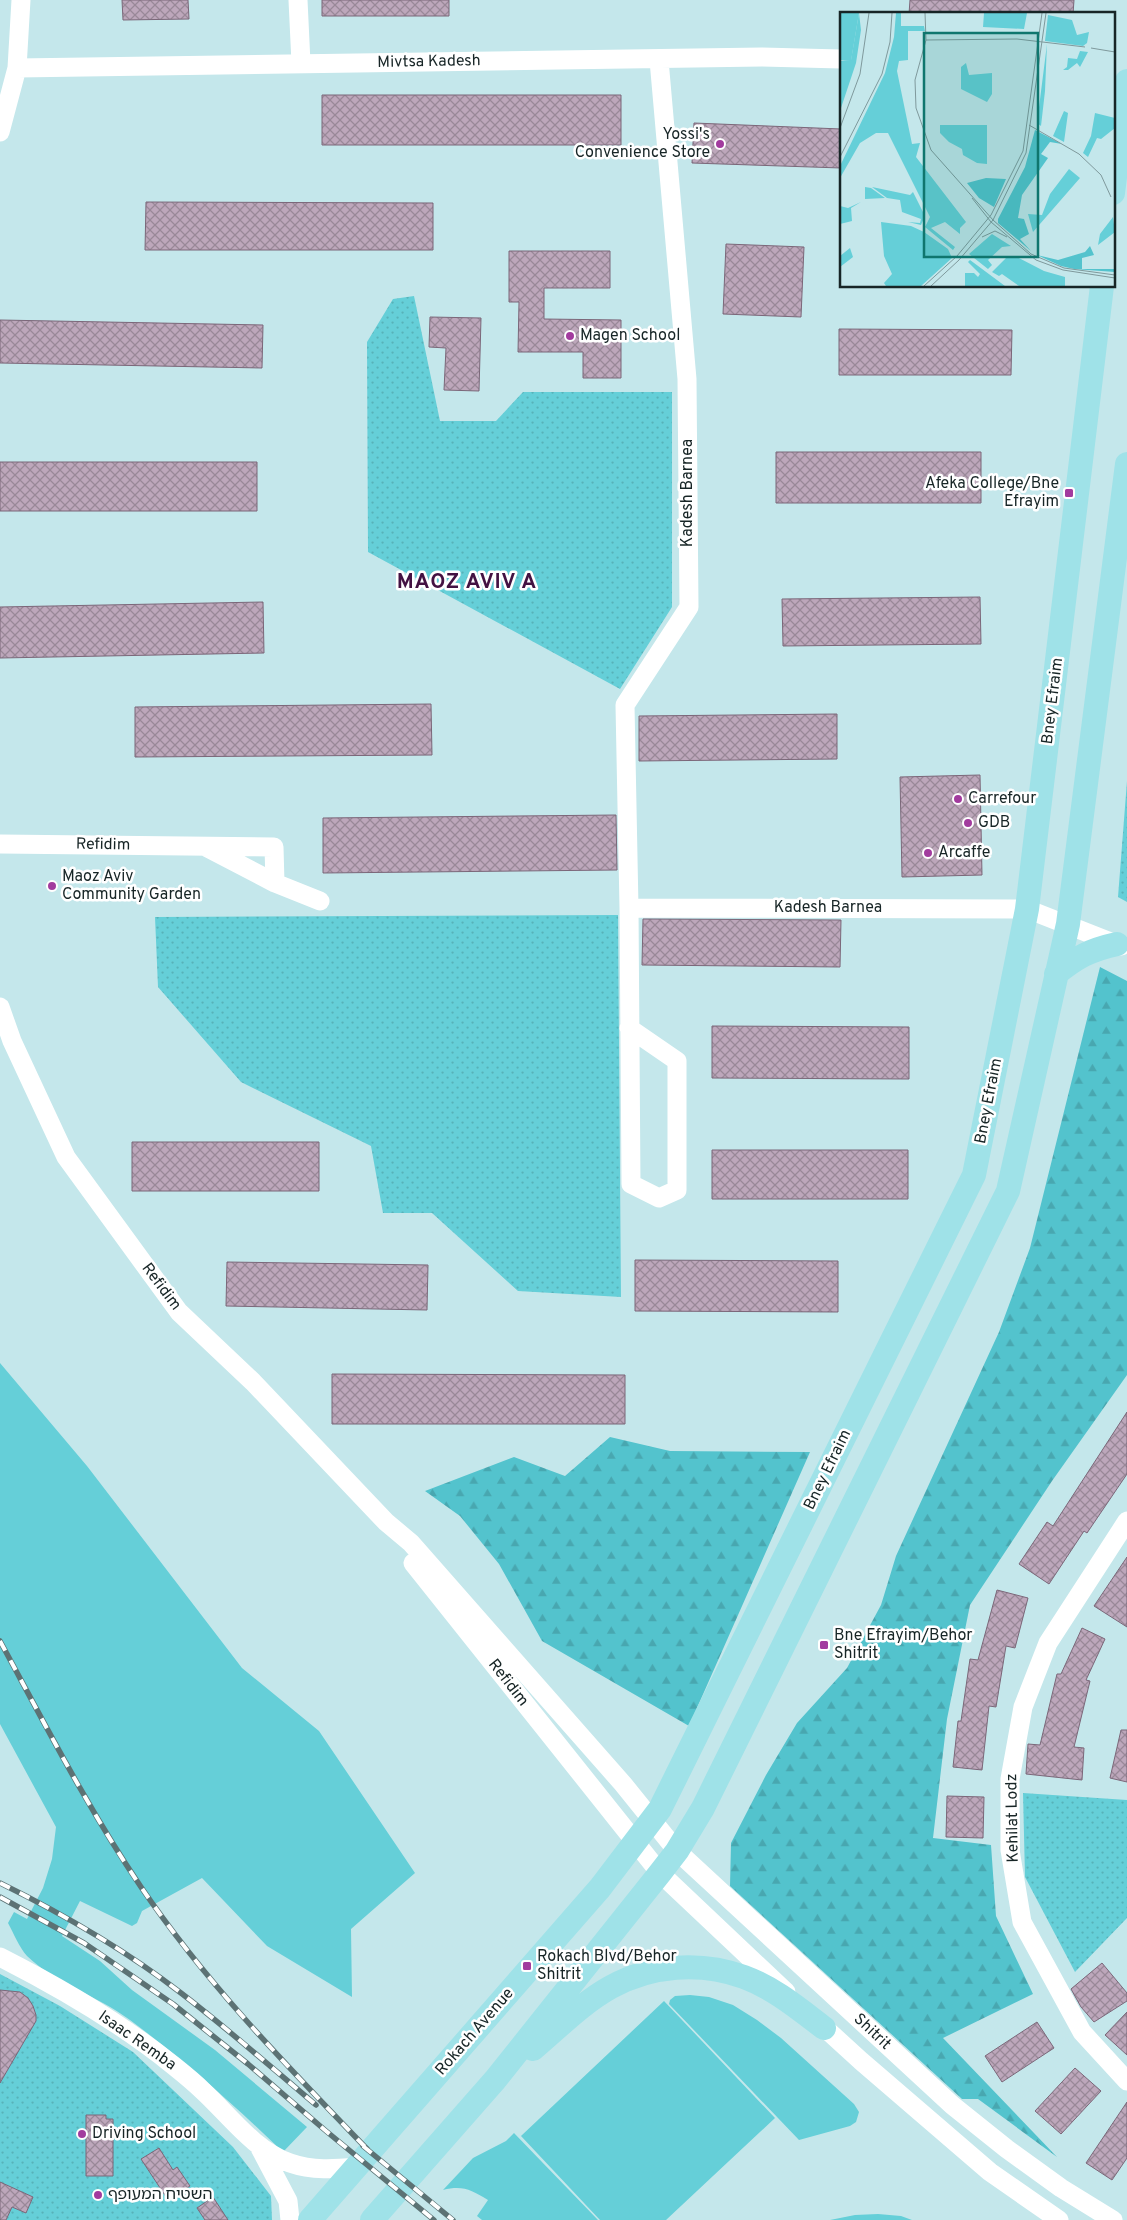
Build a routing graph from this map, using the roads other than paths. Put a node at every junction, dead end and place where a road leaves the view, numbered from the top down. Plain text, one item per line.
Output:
1 (20, 0) edge
2 (298, 0) edge
3 (840, 58) edge
4 (659, 60) junction
5 (301, 63) junction
6 (17, 68) junction
7 (1123, 85) edge
8 (0, 132) edge
9 (1114, 183) edge
10 (1102, 288) edge
11 (1127, 464) edge
12 (0, 844) edge
13 (206, 846) junction
14 (275, 883) junction
15 (320, 901) dead end
16 (629, 908) junction
17 (1028, 909) junction
18 (1068, 924) junction
19 (1122, 947) edge
20 (1056, 974) junction
21 (0, 1007) edge
22 (629, 1028) junction
23 (1127, 1521) edge
24 (386, 1522) junction
25 (651, 1820) junction
26 (635, 1840) junction
27 (676, 1851) junction
28 (660, 1874) junction
29 (0, 1957) edge
30 (824, 2028) junction
31 (495, 2080) junction
32 (1127, 2081) edge
33 (260, 2146) junction
34 (358, 2167) junction
35 (290, 2220) edge
36 (310, 2220) edge
37 (372, 2220) edge
38 (1059, 2220) edge
39 (1113, 2220) edge

1 - 6 street
2 - 5 street
3 - 4 street, Mivtsa Kadesh
4 - 5 street, Mivtsa Kadesh
4 - 16 street, Kadesh Barnea
5 - 6 street, Mivtsa Kadesh
6 - 8 street
7 - 9 main road
10 - 17 main road, Bney Efraim
11 - 18 main road
12 - 13 street, Refidim
13 - 14 street, Refidim
13 - 14 street, Refidim
14 - 15 street, Refidim
16 - 17 street, Kadesh Barnea
16 - 22 street, Kadesh Barnea
17 - 18 street
17 - 25 main road, Bney Efraim
18 - 19 street
18 - 20 main road
19 - 20 main road
20 - 27 main road
21 - 24 street, Refidim
22 - 22 street, Kadesh Barnea
23 - 32 street, Kehilat Lodz
24 - 25 street, Refidim
24 - 26 street, Refidim
25 - 26 main road, Bney Efraim
25 - 27 street, Shitrit
26 - 28 street, Shitrit
26 - 34 main road, Rokach Avenue
27 - 28 main road
27 - 39 street, Shitrit
28 - 30 street, Shitrit
28 - 31 main road
29 - 33 street, Isaac Remba
30 - 31 main road
30 - 38 street, Shitrit
31 - 37 main road
33 - 34 street, Isaac Remba
33 - 35 street, Isaac Remba
34 - 36 main road, Rokach Avenue

